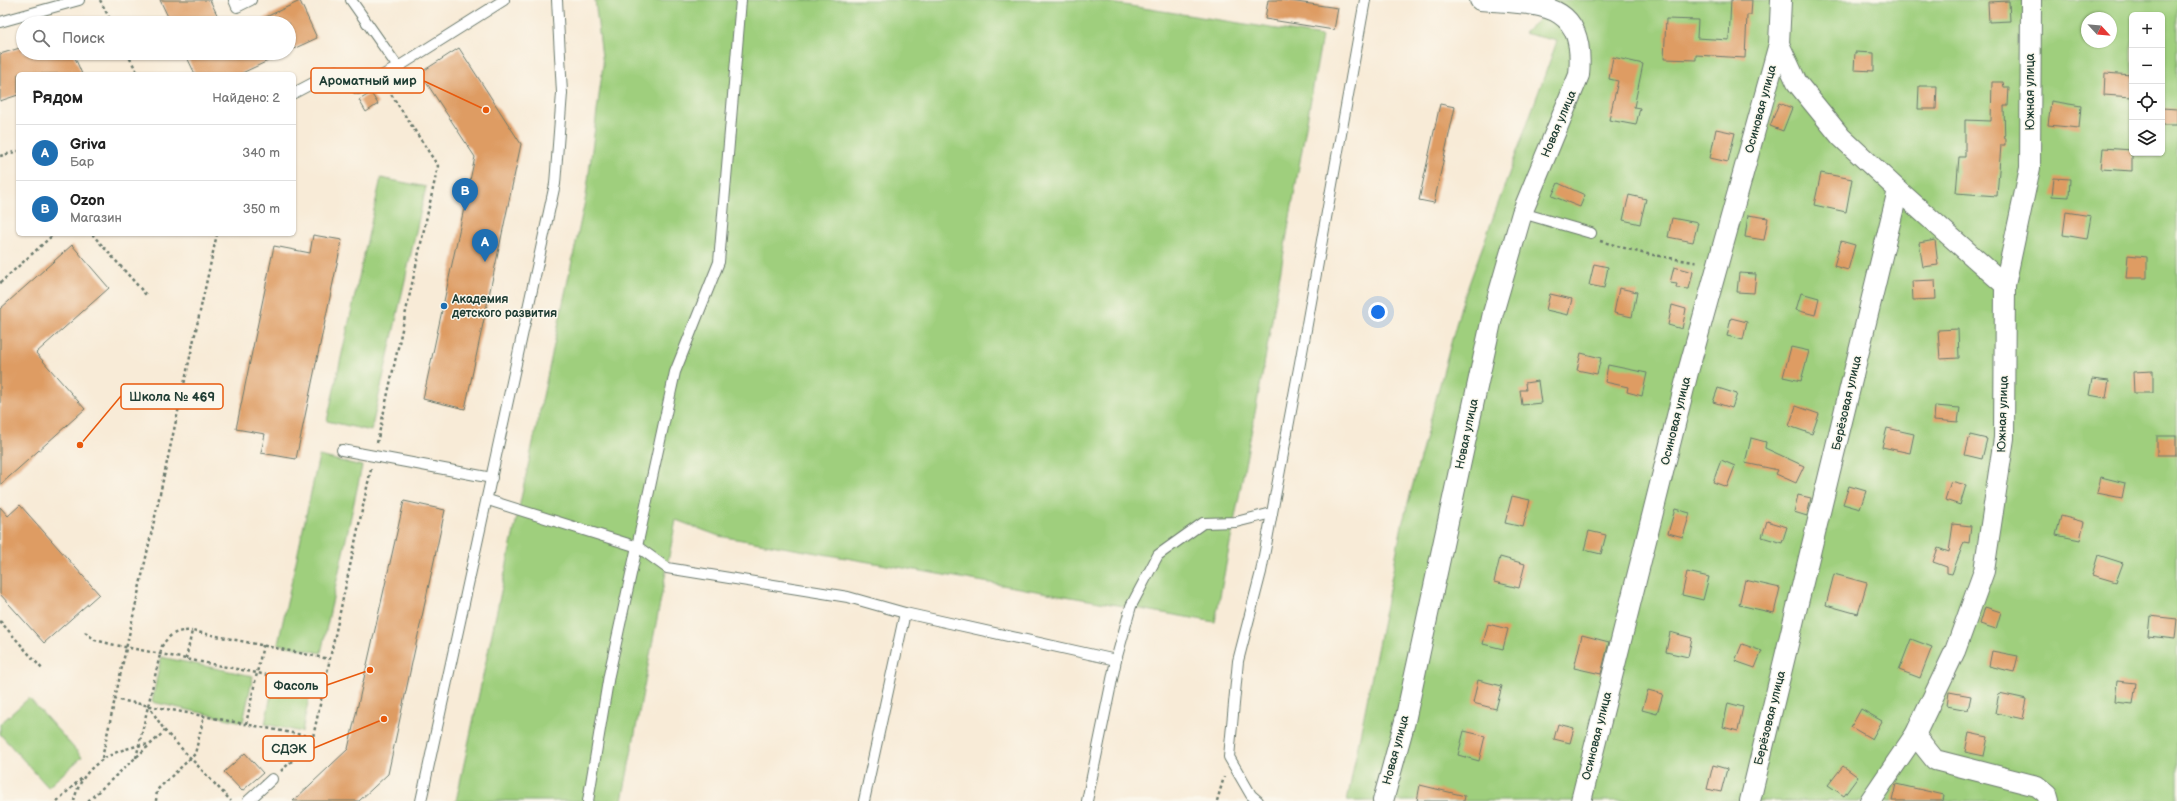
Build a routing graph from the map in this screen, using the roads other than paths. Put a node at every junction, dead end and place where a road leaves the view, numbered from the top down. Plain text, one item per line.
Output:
1 (79, 0) edge
2 (234, 0) edge
3 (251, 0) edge
4 (351, 0) edge
5 (504, 0) edge
6 (557, 0) edge
7 (741, 0) edge
8 (1365, 0) edge
9 (1480, 0) edge
10 (1781, 0) edge
11 (2031, 0) edge
12 (1507, 1) edge
13 (22, 16) edge
14 (16, 18) edge
15 (0, 22) edge
16 (1779, 44) junction
17 (398, 67) junction
18 (296, 92) edge
19 (1898, 190) junction
20 (1522, 213) junction
21 (1591, 233) road end
22 (2005, 284) junction
23 (342, 450) dead end
24 (492, 478) junction
25 (488, 500) junction
26 (1272, 513) junction
27 (638, 547) junction
28 (905, 613) junction
29 (1116, 660) junction
30 (1915, 735) junction
31 (272, 779) road end
32 (248, 801) edge
33 (421, 801) edge
34 (588, 801) edge
35 (864, 801) edge
36 (1087, 801) edge
37 (1258, 801) edge
38 (1383, 801) edge
39 (1581, 801) edge
40 (1750, 801) edge
41 (1870, 801) edge
42 (2049, 801) edge

1 - 13 lane
2 - 3 lane
4 - 17 lane
5 - 17 lane
6 - 24 lane
7 - 27 lane
8 - 26 lane
9 - 12 street, Новая улица
10 - 16 street
11 - 22 street, Южная улица
12 - 20 street, Новая улица
14 - 15 lane
16 - 19 street
16 - 39 street, Осиновая улица
17 - 18 lane
19 - 22 street
19 - 40 street, Берёзовая улица
20 - 21 lane
20 - 38 street, Новая улица
22 - 30 street, Южная улица
23 - 24 lane
24 - 25 lane
25 - 27 lane
25 - 33 lane
26 - 29 lane
26 - 37 lane
27 - 28 lane
27 - 34 lane
28 - 29 lane
28 - 35 lane
29 - 36 lane
30 - 41 street, Южная улица
30 - 42 street
31 - 32 lane

